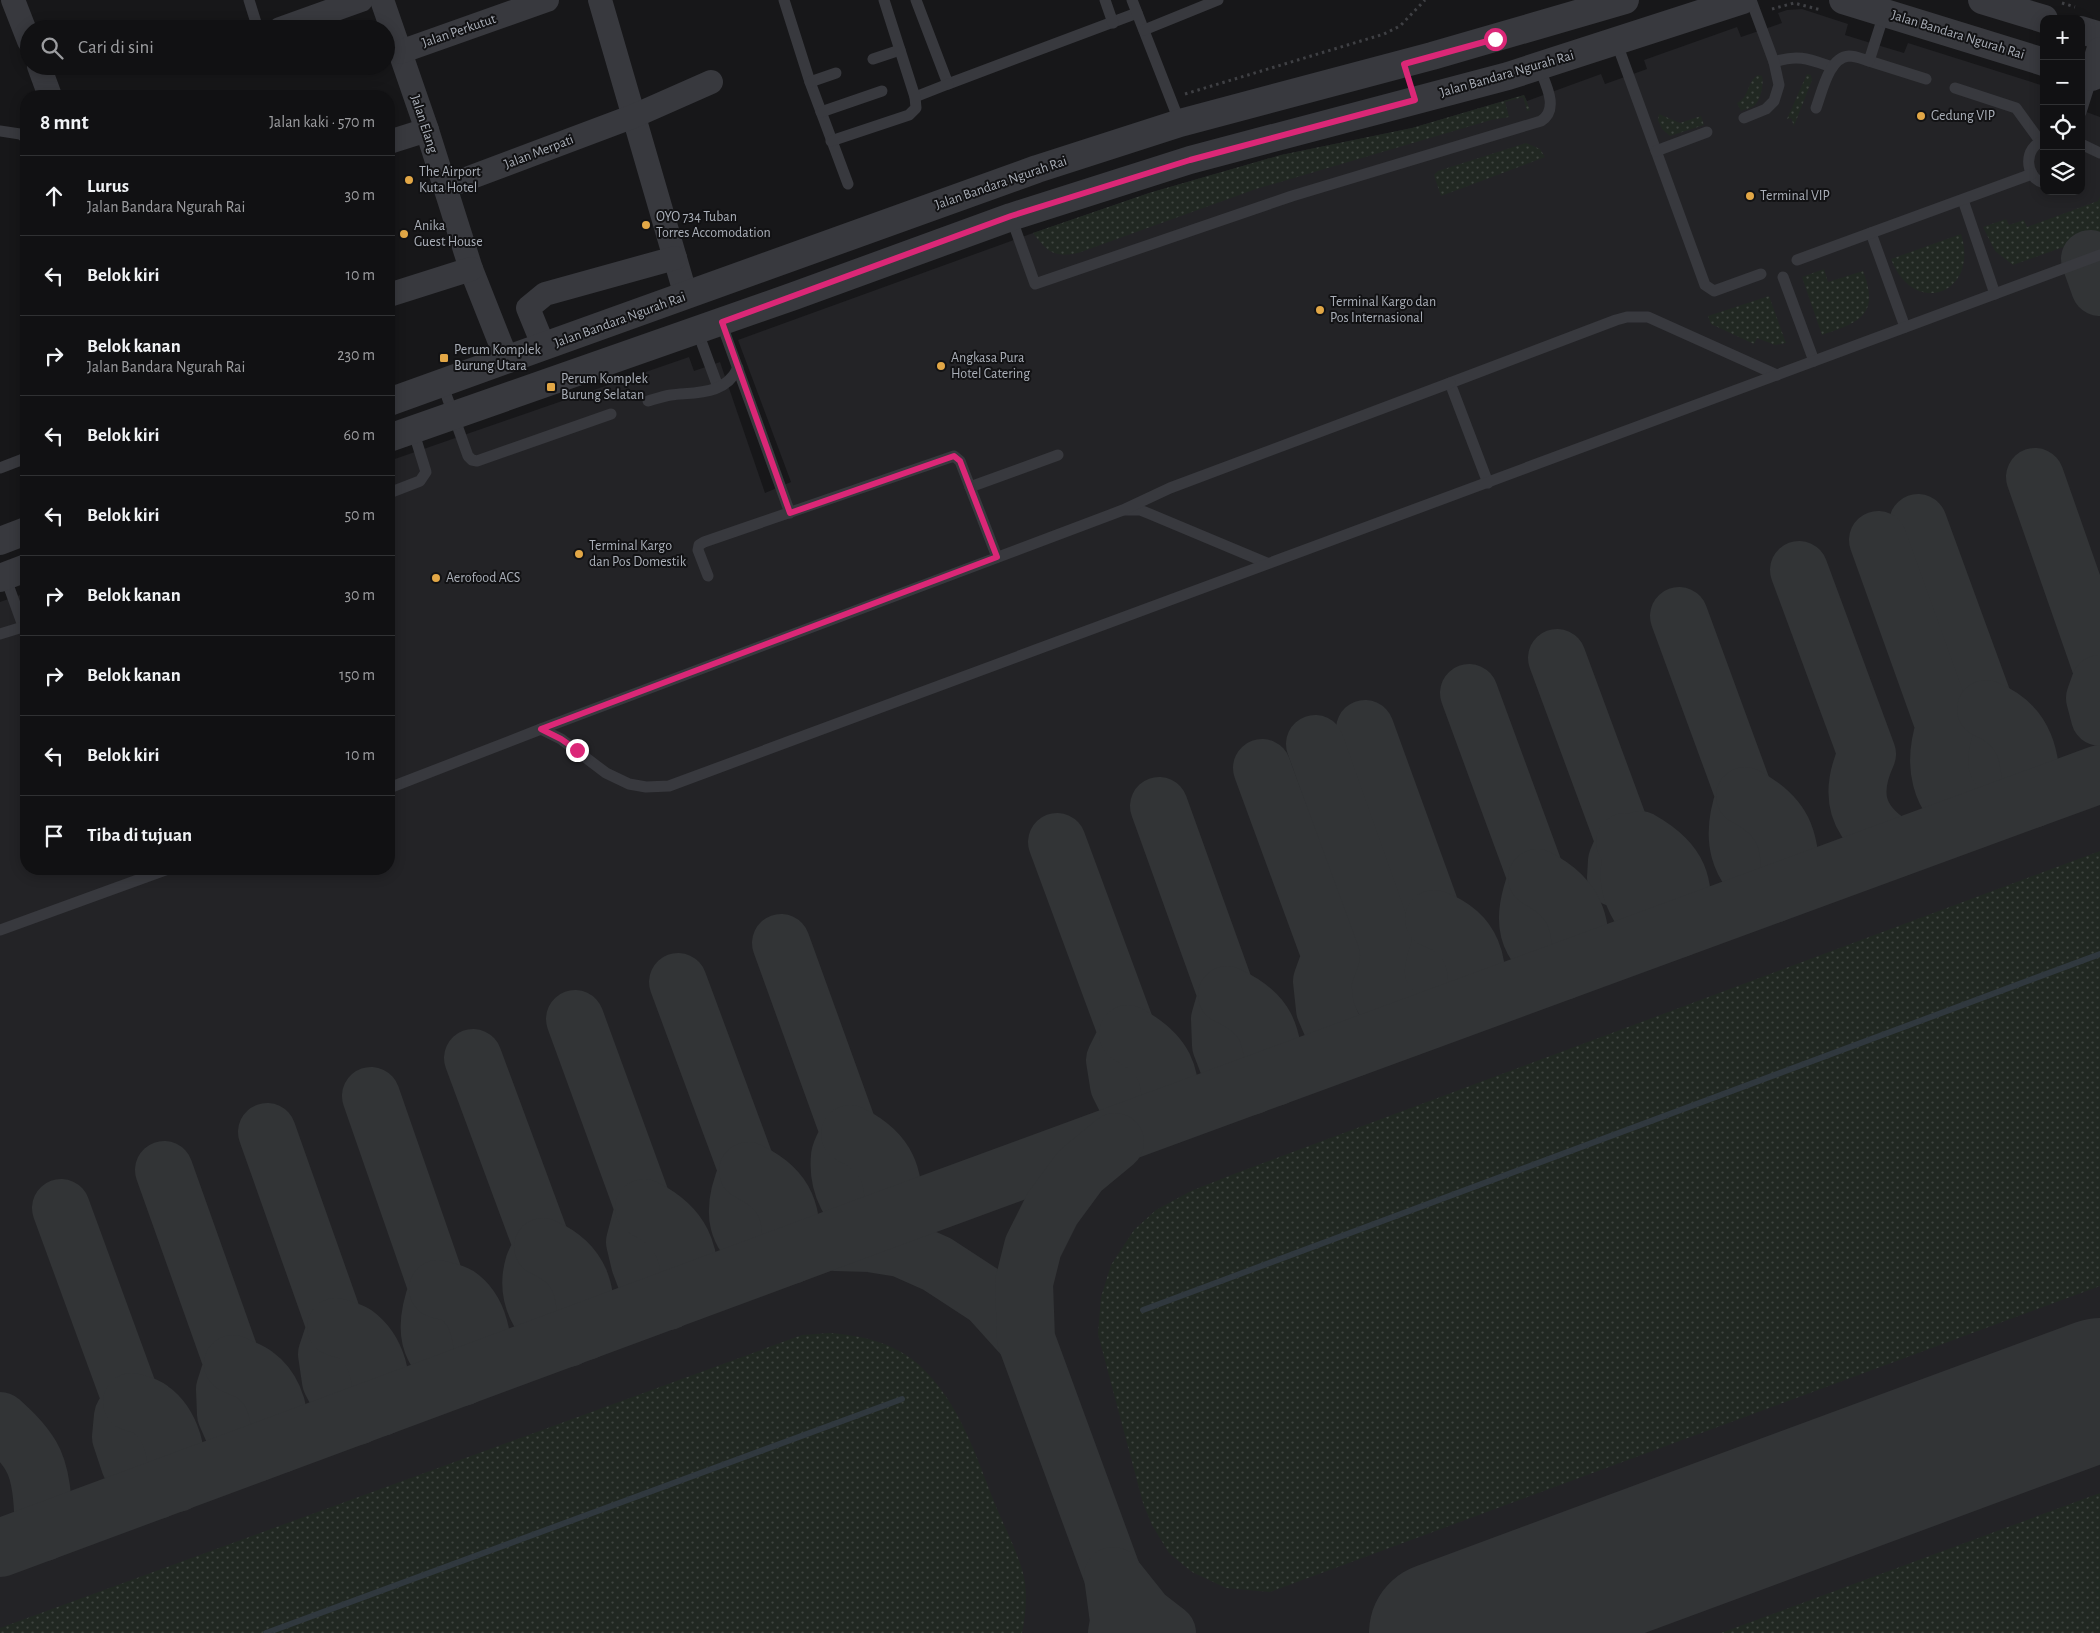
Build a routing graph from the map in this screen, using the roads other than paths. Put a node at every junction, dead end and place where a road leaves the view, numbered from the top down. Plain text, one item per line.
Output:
1 (249, 0) edge
2 (361, 0) edge
3 (382, 0) edge
4 (547, 0) edge
5 (600, 0) edge
6 (784, 0) edge
7 (884, 0) edge
8 (916, 0) edge
9 (1105, 0) edge
10 (1132, 0) edge
11 (1218, 0) edge
12 (1743, 0) edge
13 (1751, 0) edge
14 (1843, 0) edge
15 (1982, 0) edge
16 (1615, 3) edge
17 (1886, 7) edge
18 (11, 12) edge
19 (1137, 13) junction
20 (2040, 18) edge
21 (255, 20) edge
22 (305, 20) edge
23 (389, 20) edge
24 (1113, 23) junction
25 (20, 26) edge
26 (1144, 30) junction
27 (2085, 31) edge
28 (2100, 36) edge
29 (395, 38) edge
30 (1616, 41) junction
31 (900, 50) junction
32 (2100, 51) edge
33 (400, 52) junction
34 (873, 59) dead end
35 (1869, 61) junction
36 (2040, 61) edge
37 (1774, 62) junction
38 (1404, 64) junction
39 (1539, 66) junction
40 (1832, 67) junction
41 (836, 73) dead end
42 (42, 75) edge
43 (2091, 77) edge
44 (1926, 79) dead end
45 (711, 82) dead end
46 (810, 82) junction
47 (948, 84) junction
48 (1955, 88) dead end
49 (48, 90) edge
50 (882, 91) dead end
51 (915, 97) junction
52 (1415, 100) junction
53 (2083, 105) edge
54 (1816, 108) dead end
55 (821, 112) junction
56 (634, 116) junction
57 (1744, 118) dead end
58 (1180, 123) junction
59 (427, 130) junction
60 (0, 131) edge
61 (1707, 132) dead end
62 (20, 134) edge
63 (2040, 138) edge
64 (395, 140) edge
65 (831, 141) junction
66 (2040, 143) edge
67 (2085, 146) edge
68 (1656, 151) junction
69 (2100, 153) edge
70 (2032, 174) junction
71 (2040, 182) edge
72 (848, 184) dead end
73 (445, 187) junction
74 (1963, 200) junction
75 (1011, 216) junction
76 (1871, 233) junction
77 (2100, 255) edge
78 (675, 258) junction
79 (1797, 260) dead end
80 (471, 269) junction
81 (1761, 274) dead end
82 (1783, 277) dead end
83 (395, 292) edge
84 (1995, 294) junction
85 (686, 296) junction
86 (528, 308) junction
87 (709, 326) junction
88 (1905, 327) junction
89 (544, 347) junction
90 (503, 350) junction
91 (1814, 361) junction
92 (738, 368) junction
93 (1777, 375) junction
94 (442, 383) junction
95 (1450, 383) junction
96 (718, 387) junction
97 (395, 400) edge
98 (648, 401) dead end
99 (611, 414) dead end
100 (454, 415) junction
101 (401, 434) edge
102 (1058, 455) dead end
103 (20, 460) edge
104 (0, 468) edge
105 (1488, 483) junction
106 (970, 487) junction
107 (395, 491) edge
108 (1123, 510) junction
109 (790, 513) junction
110 (20, 533) edge
111 (0, 541) edge
112 (997, 557) junction
113 (1267, 564) junction
114 (10, 574) edge
115 (708, 576) dead end
116 (20, 609) edge
117 (20, 628) edge
118 (0, 634) edge
119 (541, 729) junction
120 (395, 786) edge
121 (151, 875) edge
122 (0, 930) edge

1 - 21 lane
2 - 22 street
3 - 23 street, Jalan Elang
4 - 33 street, Jalan Perkutut
5 - 56 street
6 - 46 lane
7 - 31 lane
8 - 47 lane
9 - 24 lane
10 - 19 lane
11 - 26 lane
12 - 30 street, Jalan Bandara Ngurah Rai
13 - 37 lane
14 - 17 street, Jalan Bandara Ngurah Rai
15 - 20 street
16 - 30 street
16 - 38 street, Jalan Bandara Ngurah Rai
17 - 35 lane
17 - 36 street, Jalan Bandara Ngurah Rai
18 - 25 street
19 - 24 lane
19 - 26 lane
24 - 47 lane
26 - 58 lane
27 - 28 street
29 - 33 street, Jalan Elang
30 - 39 street, Jalan Bandara Ngurah Rai
30 - 68 lane
31 - 34 lane
31 - 51 lane
32 - 43 street
33 - 59 street, Jalan Elang
35 - 40 lane
35 - 44 lane
37 - 40 lane
37 - 57 lane
38 - 52 street
38 - 58 street, Jalan Bandara Ngurah Rai
39 - 52 street, Jalan Bandara Ngurah Rai
39 - 75 lane
40 - 54 lane
41 - 46 lane
42 - 49 street
43 - 53 lane
45 - 56 street, Jalan Merpati
46 - 55 lane
47 - 51 lane
48 - 63 lane
50 - 55 lane
51 - 65 lane
52 - 75 street, Jalan Bandara Ngurah Rai
55 - 65 lane
56 - 73 street, Jalan Merpati
56 - 78 street
58 - 85 street, Jalan Bandara Ngurah Rai
59 - 64 street
59 - 73 street, Jalan Elang
60 - 62 lane
61 - 68 lane
65 - 72 lane
66 - 70 lane
67 - 69 lane
68 - 81 lane
70 - 71 lane
70 - 74 lane
73 - 80 street, Jalan Elang
74 - 76 lane
74 - 84 lane
75 - 87 street, Jalan Bandara Ngurah Rai
76 - 79 lane
76 - 88 lane
77 - 84 lane
78 - 85 street
78 - 86 street
80 - 83 street
80 - 90 street, Jalan Elang
82 - 91 lane
84 - 88 lane
85 - 89 street, Jalan Bandara Ngurah Rai
86 - 89 street
86 - 90 street
87 - 92 lane
87 - 96 lane
87 - 100 street, Jalan Bandara Ngurah Rai
88 - 91 lane
89 - 90 street, Jalan Bandara Ngurah Rai
90 - 94 street, Jalan Bandara Ngurah Rai
91 - 93 lane
92 - 96 lane
92 - 109 lane
93 - 95 lane
93 - 105 lane
94 - 97 street, Jalan Bandara Ngurah Rai
94 - 100 lane
95 - 105 lane
95 - 108 lane
96 - 98 lane
99 - 100 lane
100 - 101 street, Jalan Bandara Ngurah Rai
101 - 107 lane
102 - 106 lane
103 - 104 lane
105 - 113 lane
106 - 109 lane
106 - 112 lane
108 - 112 lane
108 - 113 lane
109 - 115 lane
110 - 111 street
112 - 119 lane
113 - 119 lane
114 - 116 lane
117 - 118 lane
119 - 120 lane
121 - 122 lane

